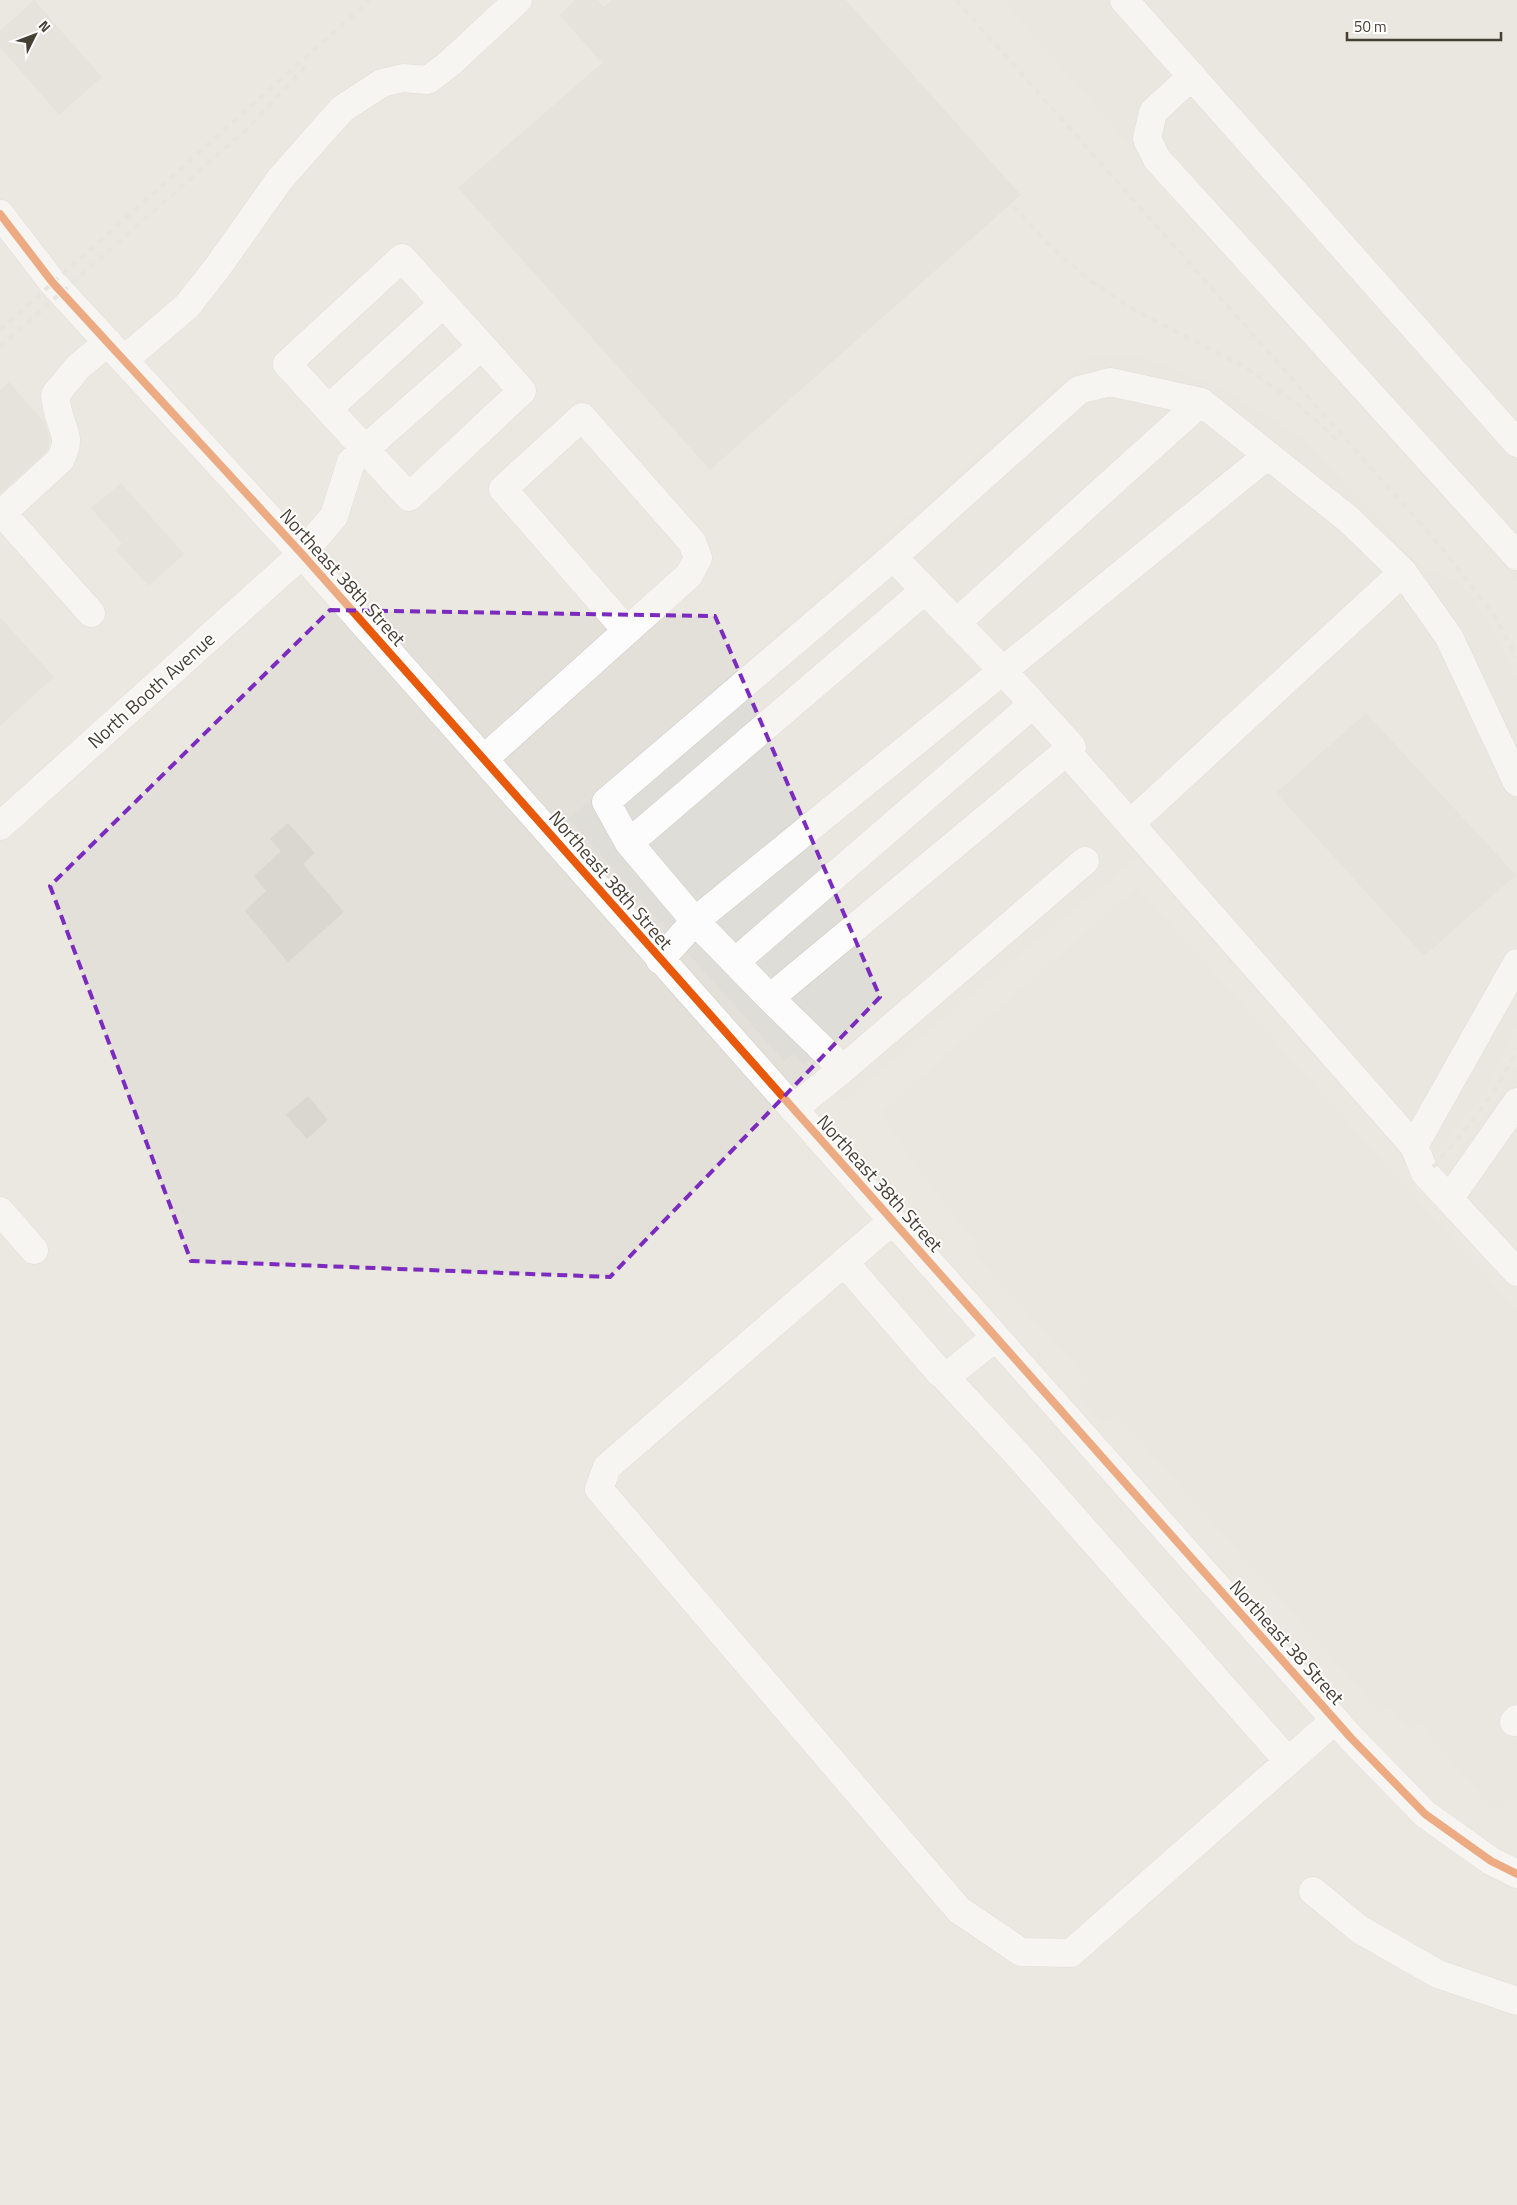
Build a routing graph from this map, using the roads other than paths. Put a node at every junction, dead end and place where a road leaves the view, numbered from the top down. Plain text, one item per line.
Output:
1 (518, 0) edge
2 (1124, 0) edge
3 (1192, 76) junction
4 (0, 214) edge
5 (443, 304) junction
6 (482, 346) junction
7 (116, 351) junction
8 (1201, 402) junction
9 (328, 409) junction
10 (1517, 443) edge
11 (366, 450) junction
12 (1268, 455) junction
13 (1, 514) edge
14 (302, 554) junction
15 (1517, 556) edge
16 (893, 558) junction
17 (1404, 572) junction
18 (925, 590) junction
19 (91, 613) dead end
20 (956, 623) junction
21 (627, 631) junction
22 (1003, 671) junction
23 (1033, 704) junction
24 (1066, 752) junction
25 (484, 760) junction
26 (1517, 782) edge
27 (1130, 824) junction
28 (0, 826) edge
29 (628, 843) junction
30 (1085, 860) dead end
31 (695, 921) junction
32 (660, 960) junction
33 (734, 962) junction
34 (1517, 963) edge
35 (770, 998) junction
36 (843, 1069) junction
37 (1517, 1102) edge
38 (793, 1109) junction
39 (1414, 1146) junction
40 (1449, 1199) junction
41 (0, 1211) edge
42 (892, 1221) junction
43 (34, 1250) dead end
44 (844, 1262) junction
45 (1517, 1272) edge
46 (995, 1338) junction
47 (942, 1374) junction
48 (1199, 1567) joint
49 (1343, 1729) junction
50 (1288, 1761) junction
51 (1517, 1874) edge
52 (1314, 1891) dead end
53 (1517, 2001) edge

1 - 7 street
2 - 3 street
3 - 10 street
3 - 15 street
4 - 7 street, Northeast 38th Street
5 - 6 street
5 - 9 street
5 - 9 street
6 - 11 street, North Booth Avenue
6 - 11 street
7 - 13 street
7 - 14 street, Northeast 38th Street
8 - 12 street
8 - 16 street
8 - 20 street
9 - 11 street
11 - 14 street, North Booth Avenue
12 - 17 street
12 - 22 street
13 - 19 street
14 - 25 street, Northeast 38th Street
14 - 28 street, North Booth Avenue
16 - 18 street
16 - 29 street
17 - 26 street
17 - 27 street
18 - 20 street
18 - 29 street
20 - 22 street
21 - 21 street
21 - 25 street
22 - 23 street
22 - 31 street
23 - 24 street
23 - 33 street
24 - 27 street
24 - 35 street
25 - 32 street, Northeast 38th Street
27 - 39 street
29 - 31 street
30 - 36 street
31 - 32 street
31 - 33 street
32 - 38 street, Northeast 38th Street
33 - 35 street
34 - 39 street
35 - 36 street
36 - 38 street
37 - 40 street
38 - 42 street, Northeast 38th Street
39 - 40 street
40 - 45 street
41 - 43 street
42 - 44 street
42 - 46 street, Northeast 38th Street
44 - 47 street
44 - 50 street
46 - 47 street
46 - 48 street, Northeast 38th Street
47 - 50 street
48 - 49 street, Northeast 38 Street
49 - 50 street
49 - 51 street, Northeast 38 Street
52 - 53 street

